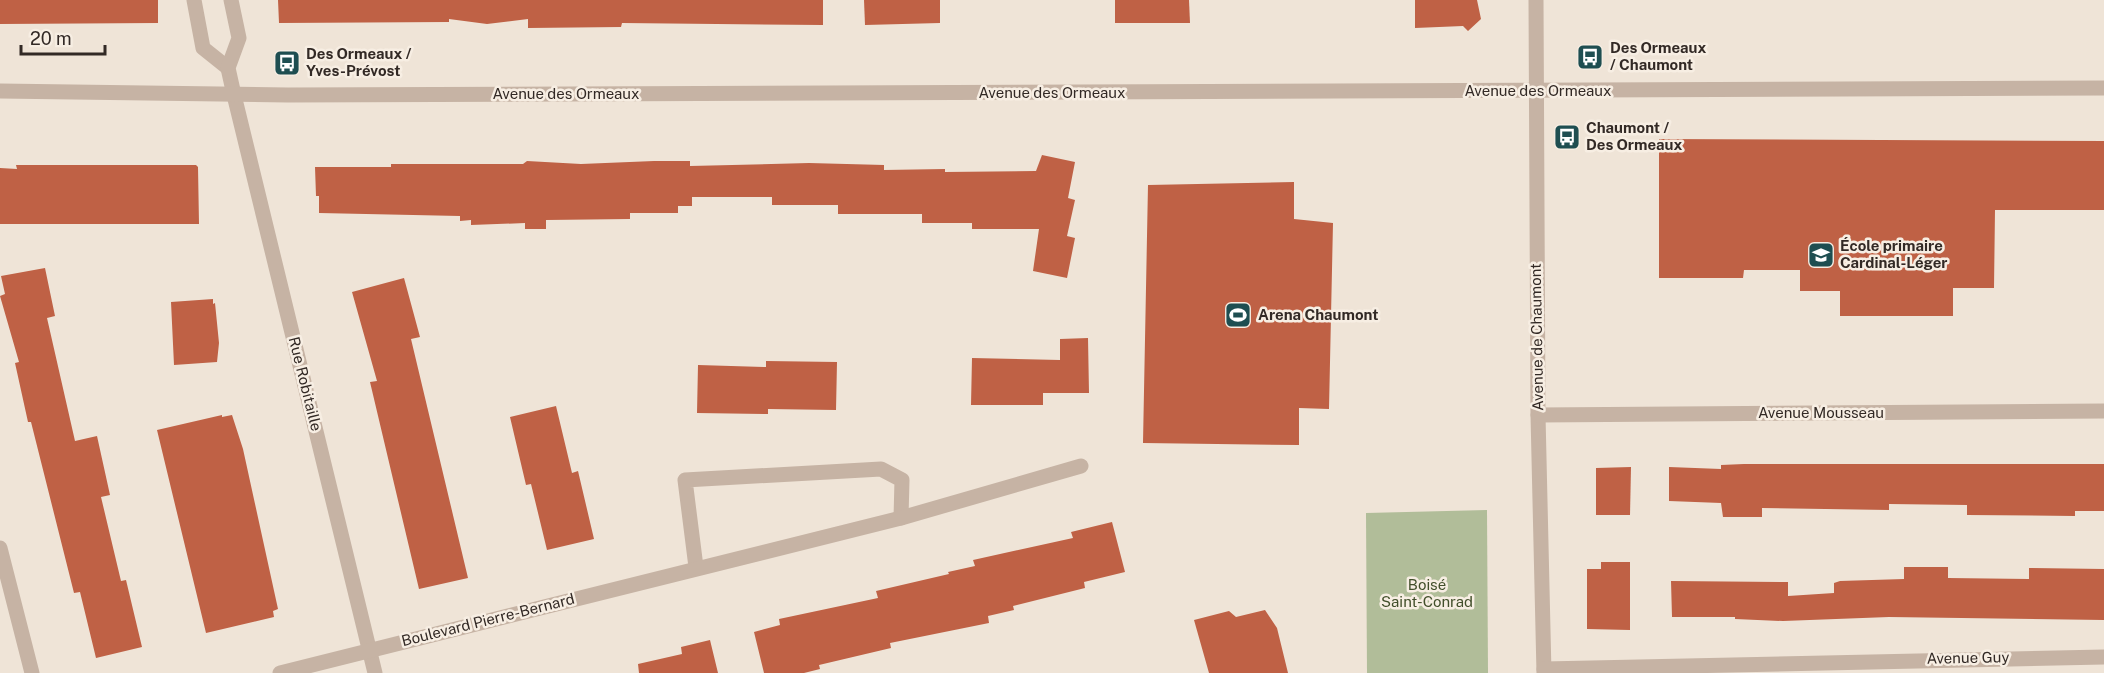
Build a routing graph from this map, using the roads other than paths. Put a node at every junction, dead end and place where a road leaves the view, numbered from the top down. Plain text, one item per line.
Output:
1 (194, 0) edge
2 (231, 0) edge
3 (1536, 0) edge
4 (228, 68) junction
5 (2104, 88) edge
6 (0, 91) edge
7 (1535, 91) junction
8 (234, 95) junction
9 (2104, 411) edge
10 (1538, 415) junction
11 (1081, 466) dead end
12 (901, 518) junction
13 (0, 548) edge
14 (696, 567) junction
15 (369, 651) junction
16 (2104, 657) edge
17 (1544, 671) edge
18 (32, 673) edge
19 (280, 673) edge
20 (375, 673) edge

1 - 4 street
2 - 4 street
3 - 7 street, Avenue de Chaumont
4 - 8 street, Rue Robitaille
5 - 7 street, Avenue des Ormeaux
6 - 8 street, Avenue des Ormeaux
7 - 8 street, Avenue des Ormeaux
7 - 10 street, Avenue de Chaumont
8 - 15 street, Rue Robitaille
9 - 10 street, Avenue Mousseau
10 - 17 street, Avenue de Chaumont
11 - 12 street, Boulevard Pierre-Bernard
12 - 14 street, Boulevard Pierre-Bernard
12 - 14 street
13 - 18 street
14 - 15 street, Boulevard Pierre-Bernard
15 - 19 street, Boulevard Pierre-Bernard
15 - 20 street, Rue Robitaille
16 - 17 street, Avenue Guy

